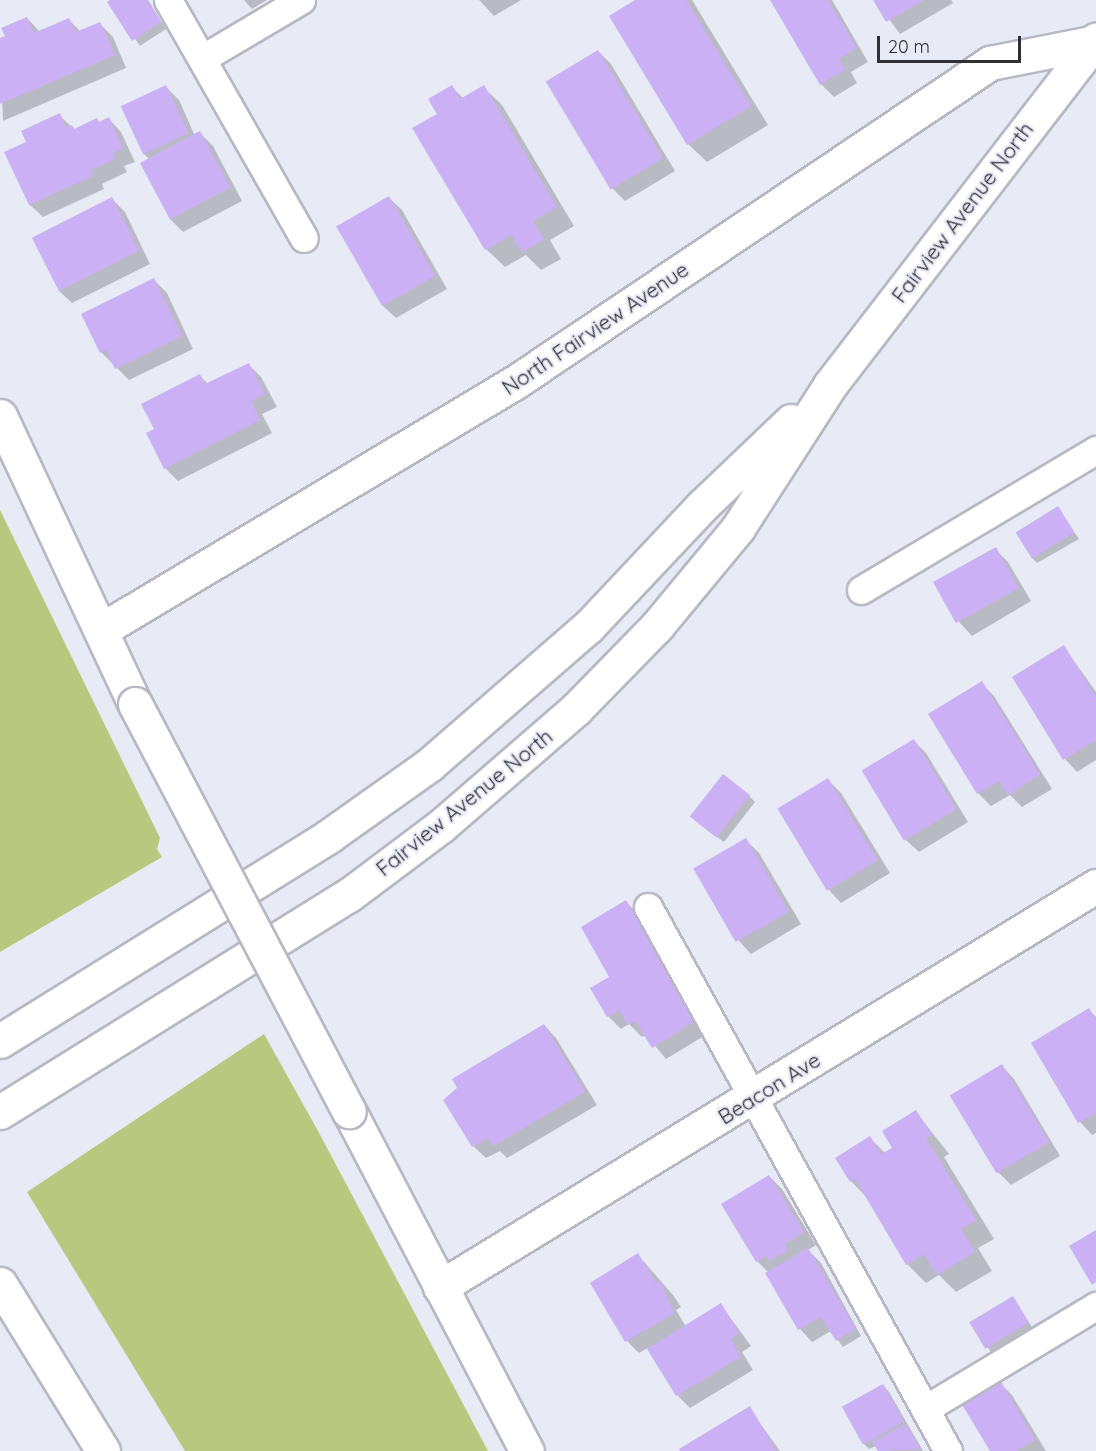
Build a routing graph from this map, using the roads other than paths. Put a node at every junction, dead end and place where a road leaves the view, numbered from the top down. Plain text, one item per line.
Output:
1 (168, 0) edge
2 (301, 0) edge
3 (1094, 45) edge
4 (203, 58) junction
5 (304, 238) dead end
6 (830, 385) junction
7 (0, 416) edge
8 (1096, 450) edge
9 (861, 590) dead end
10 (101, 630) junction
11 (1096, 886) edge
12 (648, 907) dead end
13 (0, 1041) edge
14 (753, 1098) junction
15 (0, 1112) edge
16 (0, 1284) edge
17 (440, 1287) junction
18 (1096, 1306) edge
19 (925, 1409) junction
20 (104, 1451) edge
21 (527, 1451) edge
22 (948, 1451) edge

1 - 4 lane
2 - 4 lane
3 - 6 main road, Fairview Avenue North
3 - 10 main road, North Fairview Avenue
4 - 5 lane
6 - 13 main road, Fairview Avenue North
6 - 15 main road, Fairview Avenue North
7 - 10 main road
8 - 9 lane
10 - 17 main road, bridge
11 - 14 main road, Beacon Ave
12 - 14 lane
14 - 17 main road, Beacon Ave
14 - 19 lane
16 - 20 main road
17 - 21 main road
18 - 19 lane
19 - 22 lane

